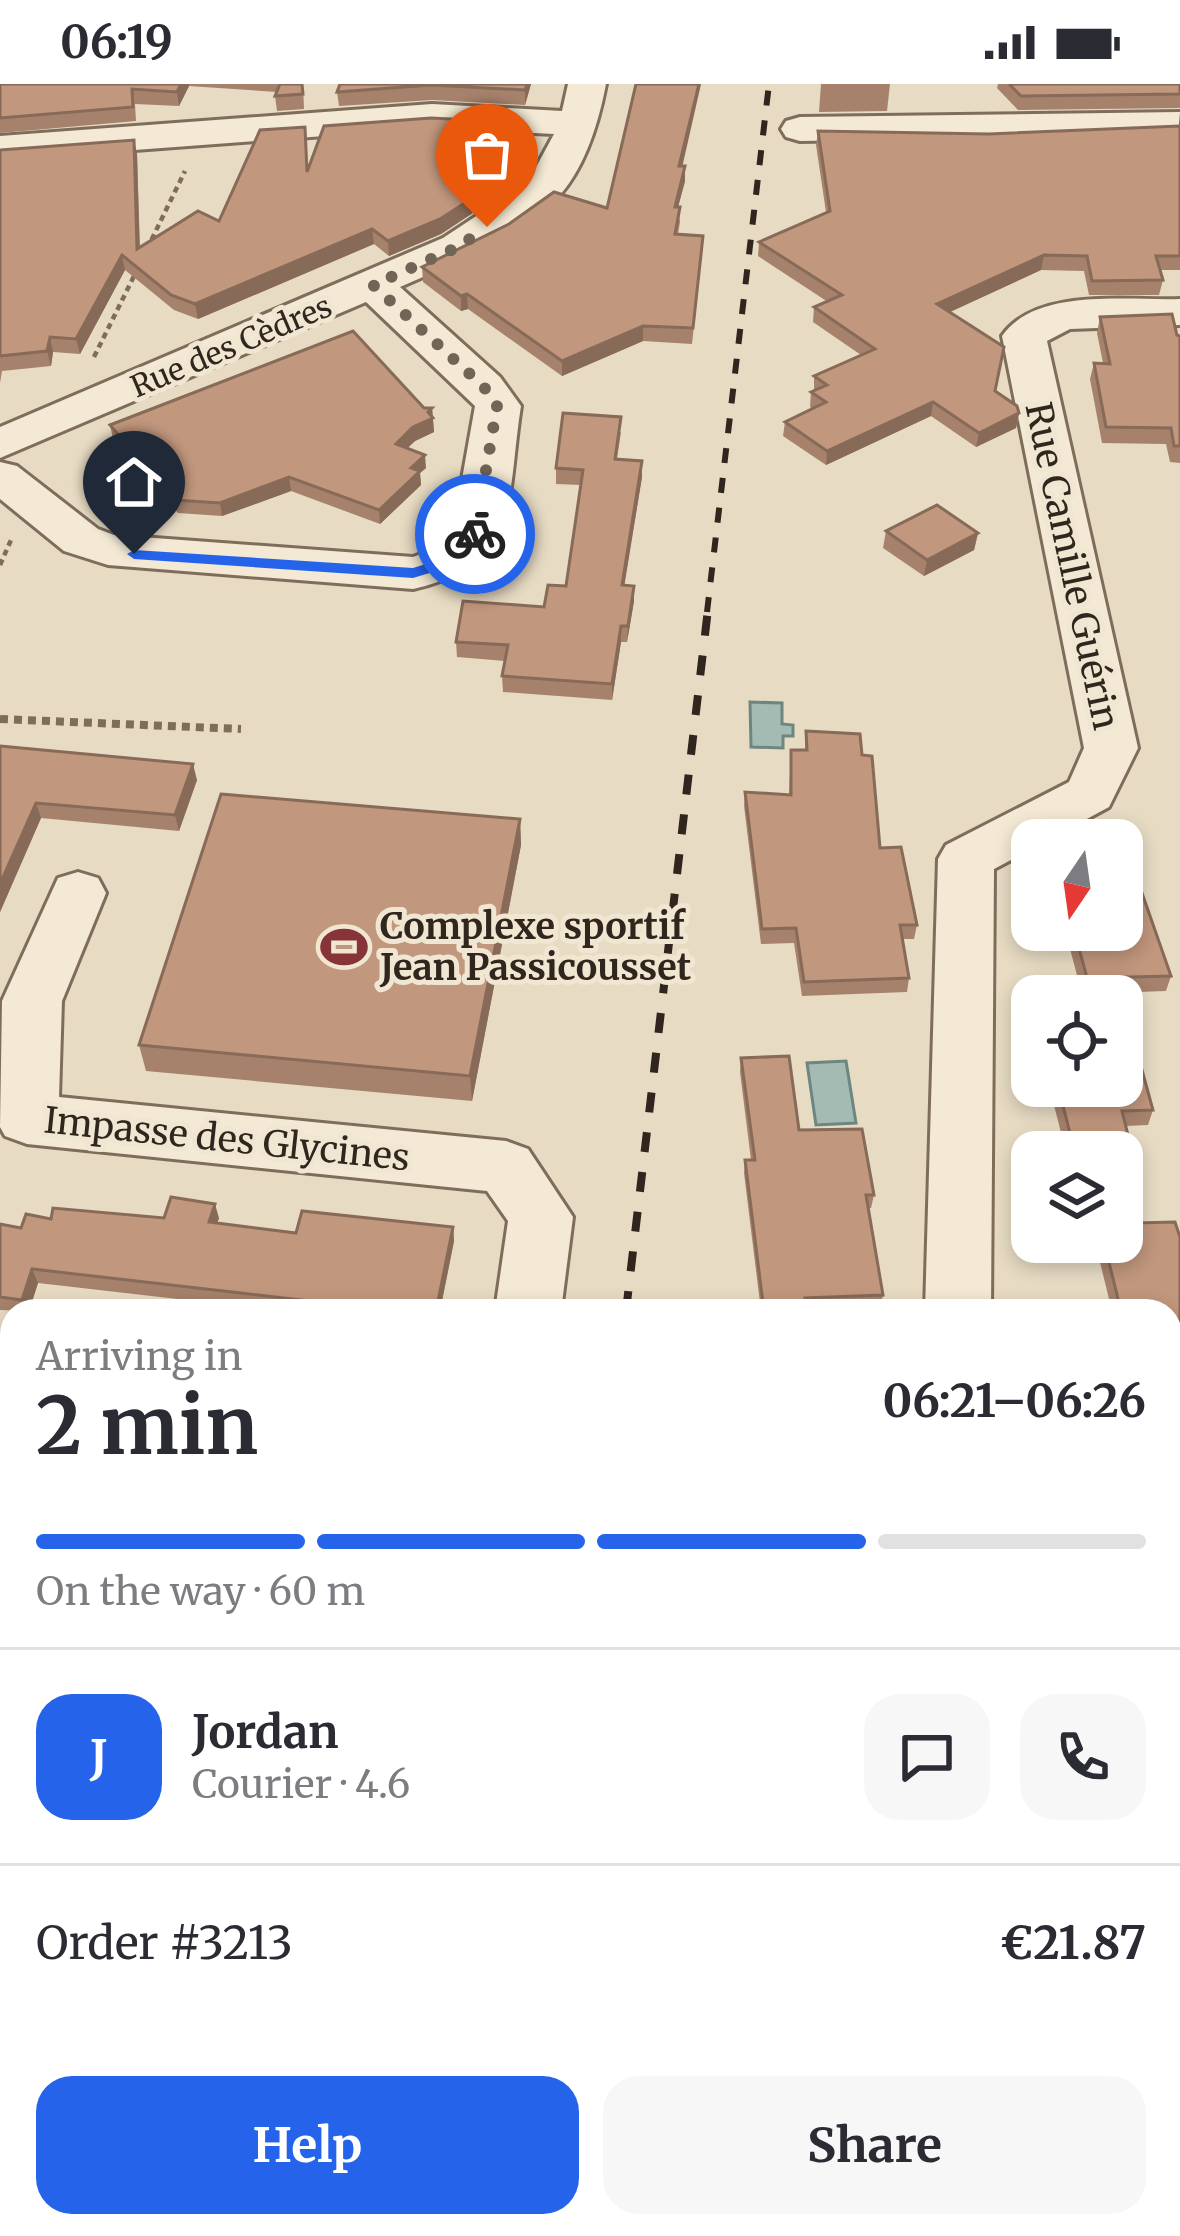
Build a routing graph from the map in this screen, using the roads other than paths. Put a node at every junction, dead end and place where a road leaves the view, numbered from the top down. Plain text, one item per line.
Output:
1 (1138, 84) edge
2 (583, 104) edge
3 (1179, 124) edge
4 (800, 128) dead end
5 (0, 148) edge
6 (373, 285) junction
7 (1180, 312) edge
8 (0, 444) edge
9 (0, 476) edge
10 (78, 893) dead end
11 (530, 1299) edge
12 (958, 1299) edge

1 - 3 street
2 - 5 street
2 - 6 street, Rue des Cèdres
3 - 4 street
6 - 8 street, Rue des Cèdres
6 - 9 street
7 - 12 street, Rue Camille Guérin
10 - 11 street, Impasse des Glycines

